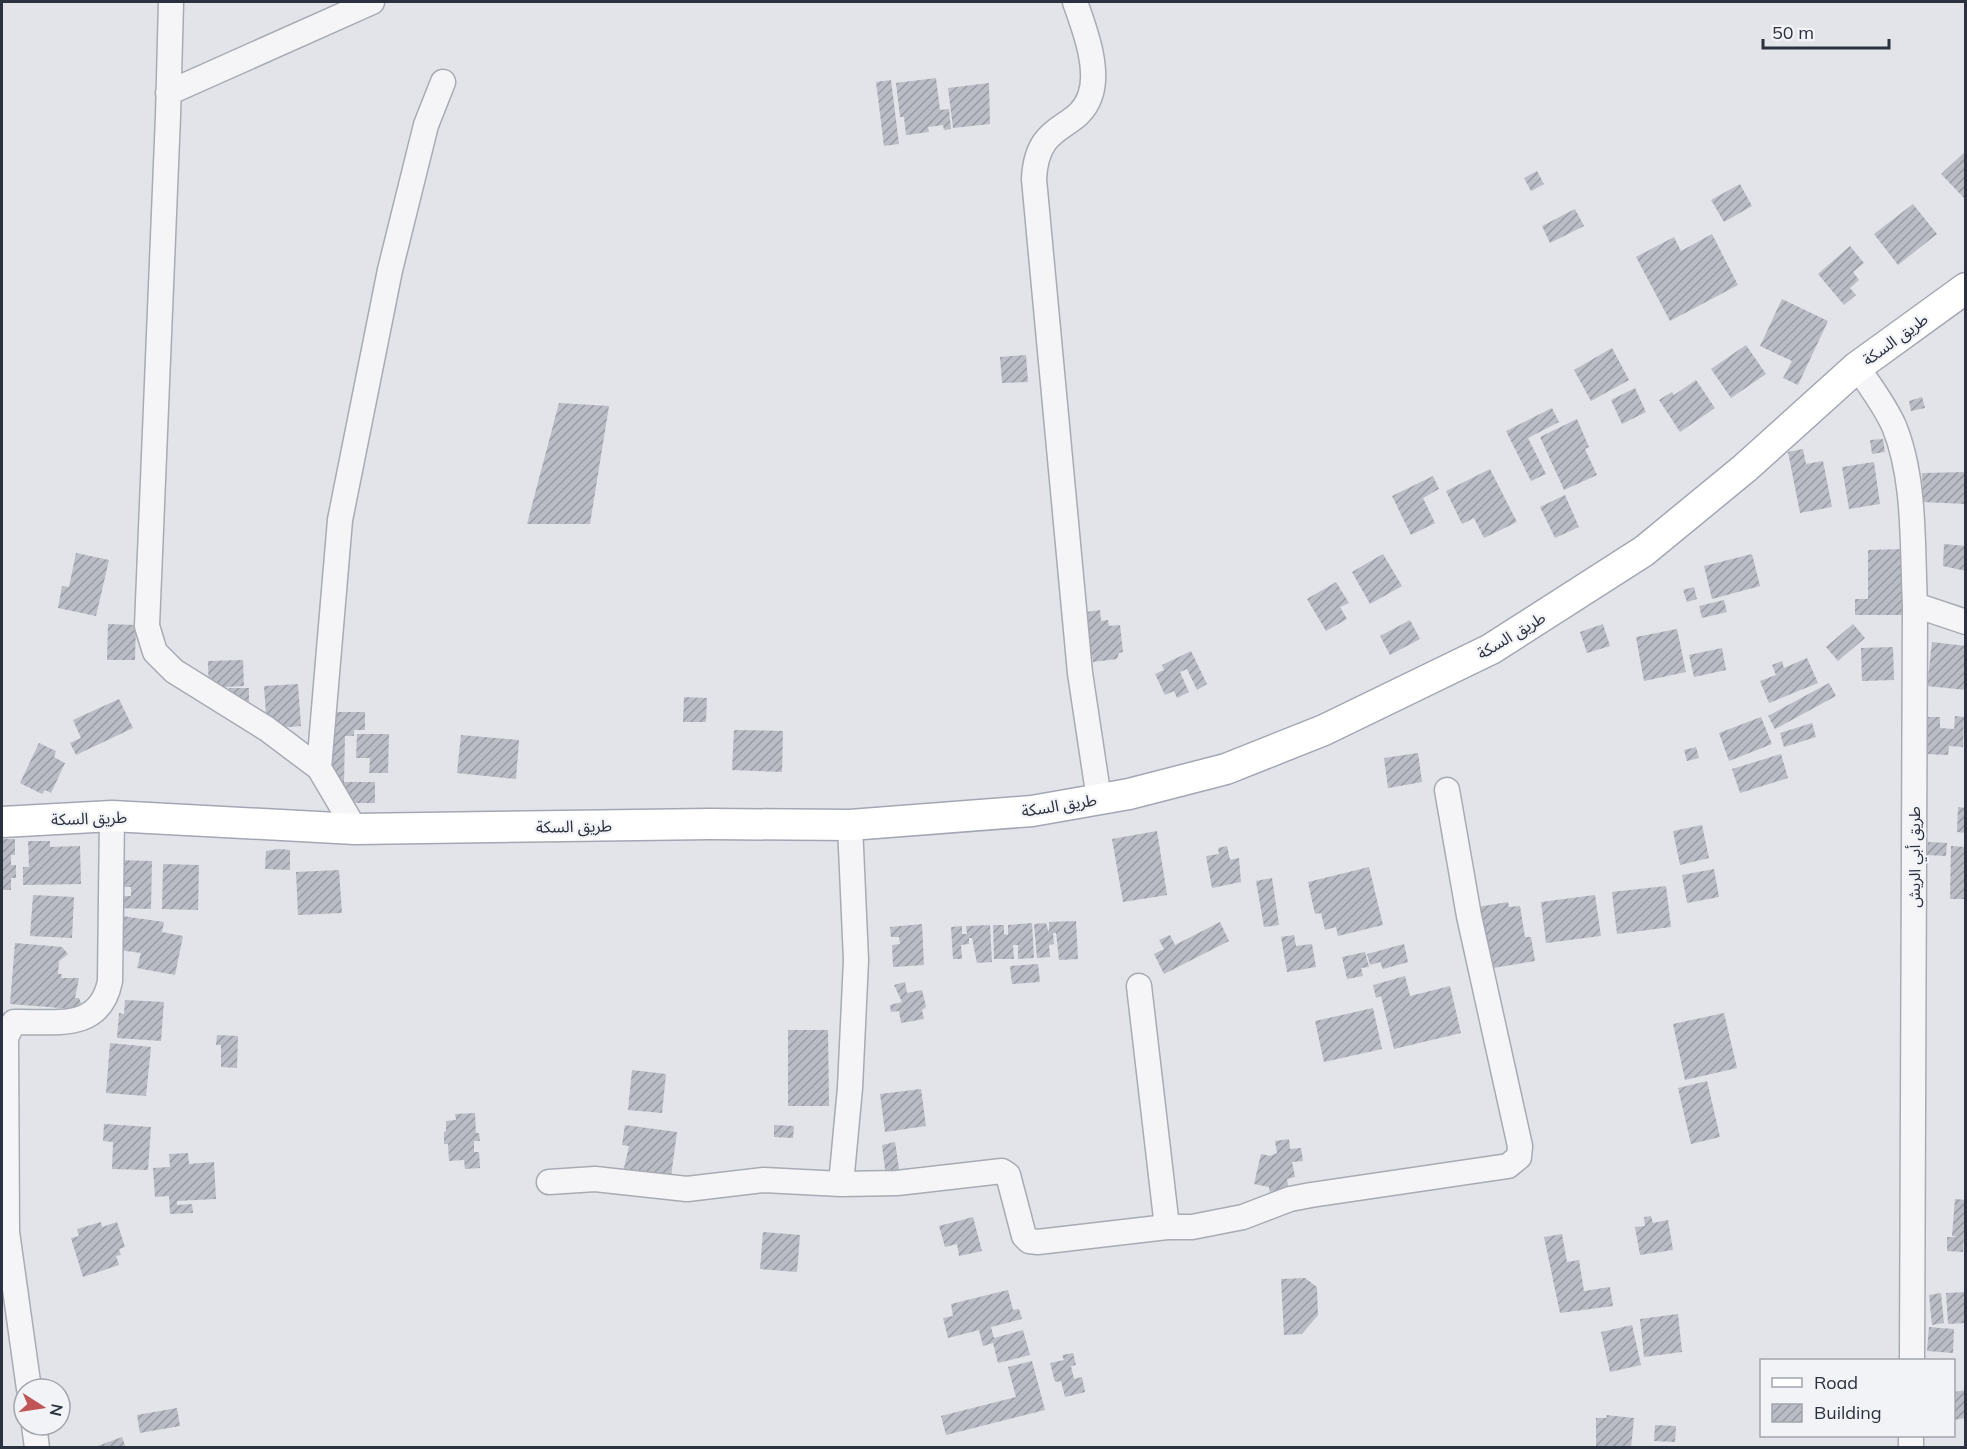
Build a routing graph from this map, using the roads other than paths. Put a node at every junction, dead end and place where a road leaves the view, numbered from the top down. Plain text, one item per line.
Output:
1 (171, 2) edge
2 (372, 2) edge
3 (1075, 2) edge
4 (443, 82) dead end
5 (168, 93) junction
6 (1965, 288) edge
7 (1857, 367) junction
8 (1916, 605) junction
9 (1965, 622) edge
10 (320, 768) junction
11 (1447, 790) dead end
12 (1099, 799) junction
13 (112, 816) junction
14 (2, 822) edge
15 (849, 825) junction
16 (355, 829) junction
17 (1139, 986) dead end
18 (549, 1182) dead end
19 (841, 1184) junction
20 (1167, 1227) junction
21 (1912, 1359) edge
22 (27, 1377) edge

1 - 5 street
2 - 5 street
3 - 12 street
4 - 10 street
5 - 10 street
6 - 7 main road, طريق السكة
7 - 8 street, طريق أبي الريش
7 - 12 main road, طريق السكة
8 - 9 street
8 - 21 street, طريق أبي الريش
10 - 16 street
11 - 20 street
12 - 15 main road, طريق السكة
13 - 14 main road, طريق السكة
13 - 16 main road, طريق السكة
13 - 22 street
15 - 16 main road, طريق السكة
15 - 19 street
17 - 20 street
18 - 19 street
19 - 20 street

